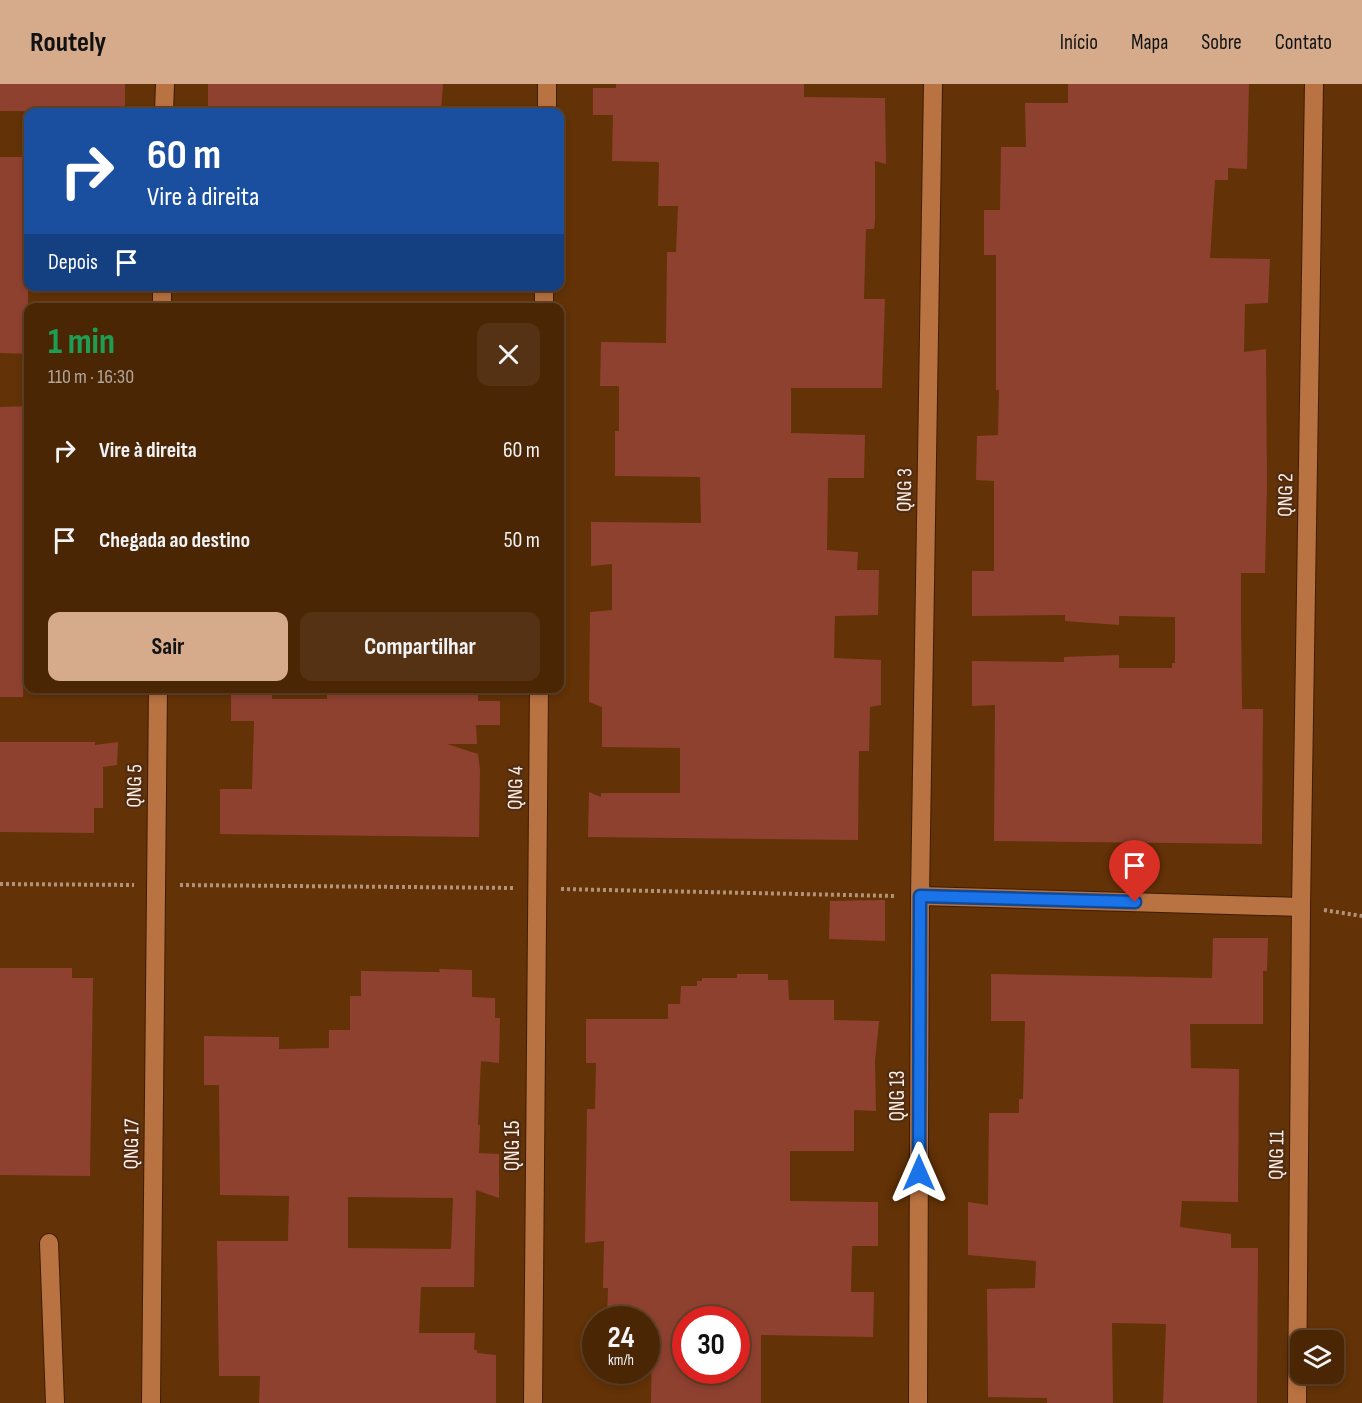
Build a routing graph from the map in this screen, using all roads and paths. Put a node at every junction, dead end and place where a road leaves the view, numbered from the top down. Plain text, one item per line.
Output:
1 (165, 84) edge
2 (547, 84) edge
3 (933, 84) edge
4 (1314, 84) edge
5 (164, 108) edge
6 (547, 108) edge
7 (158, 693) edge
8 (539, 693) edge
9 (0, 884) edge
10 (156, 885) junction
11 (536, 889) junction
12 (920, 896) junction
13 (1301, 907) junction
14 (1362, 916) edge
15 (49, 1243) dead end
16 (55, 1403) edge
17 (151, 1403) edge
18 (533, 1403) edge
19 (918, 1403) edge
20 (1297, 1403) edge

1 - 5 street
2 - 6 street
3 - 12 street, QNG 3
4 - 13 street, QNG 2
7 - 10 street, QNG 5
8 - 11 street, QNG 4
9 - 10 path
10 - 11 path
10 - 17 street, QNG 17
11 - 12 path
11 - 18 street, QNG 15
12 - 13 street
12 - 19 street, QNG 13
13 - 14 path
13 - 20 street, QNG 11
15 - 16 street

